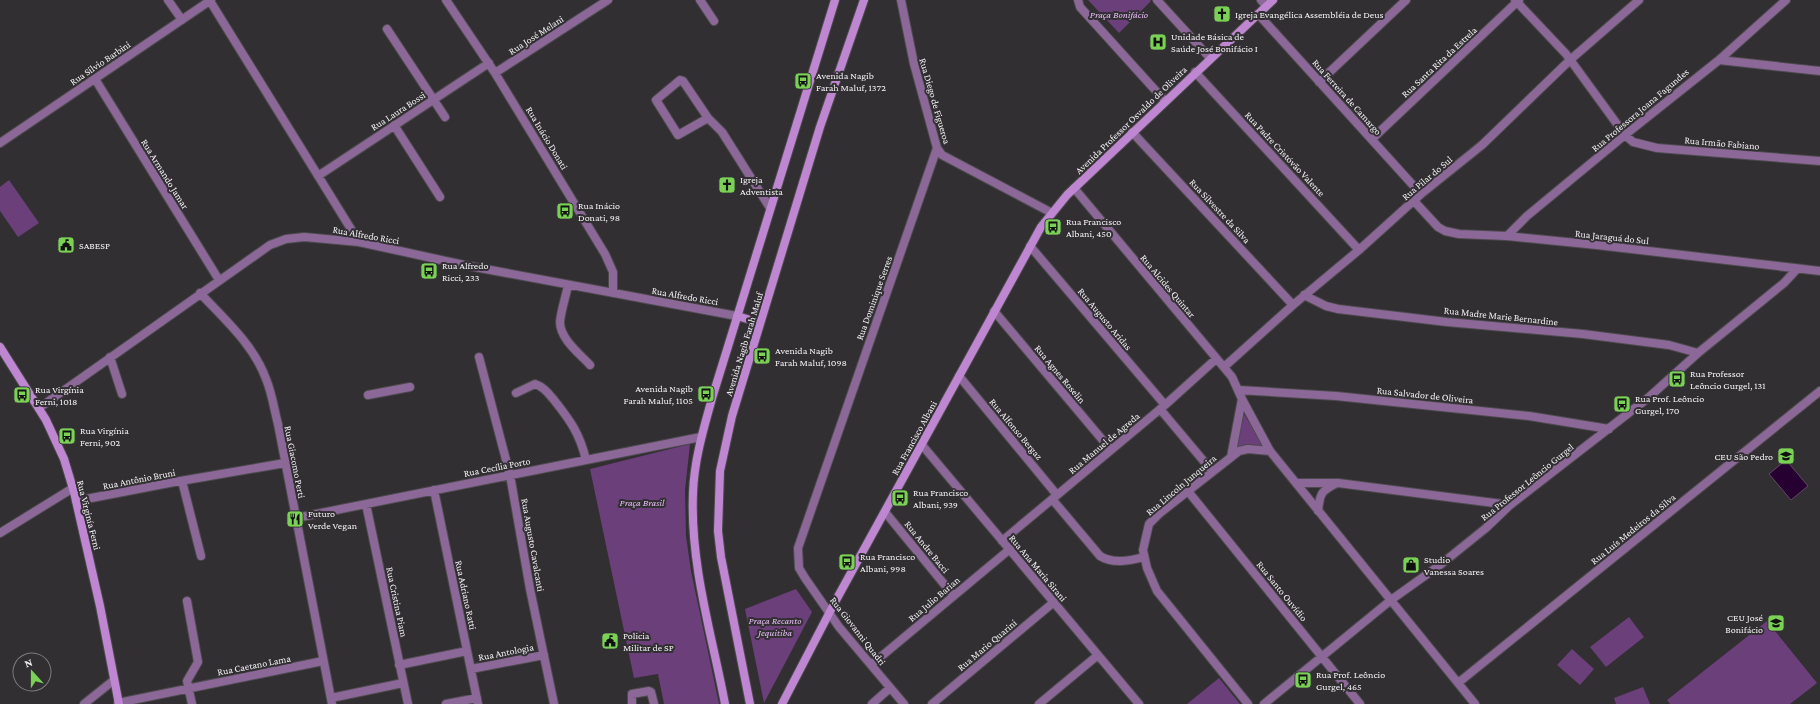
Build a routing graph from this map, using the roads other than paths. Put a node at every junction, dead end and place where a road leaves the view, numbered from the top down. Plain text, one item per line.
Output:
1 (168, 0) edge
2 (446, 0) edge
3 (608, 0) edge
4 (700, 0) edge
5 (835, 0) edge
6 (864, 0) edge
7 (901, 0) edge
8 (1078, 0) edge
9 (1157, 0) edge
10 (1273, 0) edge
11 (1406, 0) edge
12 (1639, 0) edge
13 (1786, 0) edge
14 (211, 1) edge
15 (1517, 1) edge
16 (1263, 3) edge
17 (1258, 14) junction
18 (182, 20) junction
19 (714, 21) dead end
20 (387, 29) dead end
21 (1210, 58) junction
22 (1570, 60) junction
23 (1719, 60) junction
24 (489, 63) junction
25 (1820, 71) edge
26 (1195, 72) junction
27 (495, 73) junction
28 (95, 79) junction
29 (1320, 82) junction
30 (434, 99) junction
31 (1165, 101) junction
32 (445, 117) dead end
33 (708, 118) junction
34 (394, 125) junction
35 (1132, 132) junction
36 (1625, 135) junction
37 (1372, 139) junction
38 (0, 143) edge
39 (937, 148) junction
40 (1820, 162) edge
41 (318, 176) junction
42 (1074, 188) junction
43 (1421, 194) junction
44 (440, 197) dead end
45 (1414, 201) junction
46 (770, 208) junction
47 (1052, 213) junction
48 (1507, 236) junction
49 (359, 242) junction
50 (1030, 246) junction
51 (1359, 250) junction
52 (1796, 270) junction
53 (1820, 271) edge
54 (219, 280) junction
55 (568, 285) junction
56 (200, 293) junction
57 (613, 293) junction
58 (1304, 295) junction
59 (1293, 305) junction
60 (994, 311) junction
61 (737, 316) junction
62 (756, 339) junction
63 (0, 347) edge
64 (1698, 353) junction
65 (110, 357) junction
66 (479, 357) dead end
67 (1216, 359) junction
68 (590, 365) dead end
69 (1224, 367) junction
70 (959, 376) junction
71 (410, 387) dead end
72 (1239, 390) junction
73 (1820, 391) edge
74 (516, 393) dead end
75 (122, 394) dead end
76 (368, 395) dead end
77 (1242, 399) junction
78 (1162, 407) junction
79 (38, 408) junction
80 (1609, 429) junction
81 (701, 437) junction
82 (922, 445) junction
83 (1268, 448) junction
84 (1111, 450) junction
85 (1231, 457) junction
86 (586, 460) junction
87 (285, 463) junction
88 (1212, 471) junction
89 (510, 475) junction
90 (182, 481) junction
91 (1296, 483) junction
92 (1338, 483) junction
93 (73, 488) junction
94 (434, 490) junction
95 (1187, 490) junction
96 (1055, 497) junction
97 (76, 501) junction
98 (366, 504) junction
99 (1510, 505) junction
100 (1318, 511) junction
101 (885, 512) junction
102 (296, 518) junction
103 (0, 533) edge
104 (1002, 541) junction
105 (1010, 549) junction
106 (201, 556) dead end
107 (1144, 557) junction
108 (799, 568) joint
109 (953, 595) junction
110 (1391, 600) junction
111 (187, 601) dead end
112 (1054, 602) junction
113 (830, 613) junction
114 (467, 651) junction
115 (544, 655) junction
116 (1098, 655) junction
117 (1322, 657) junction
118 (324, 661) junction
119 (400, 665) junction
120 (871, 665) junction
121 (471, 669) junction
122 (114, 680) junction
123 (403, 683) junction
124 (1458, 683) junction
125 (189, 688) junction
126 (890, 688) junction
127 (332, 701) edge
128 (477, 701) edge
129 (119, 703) edge
130 (84, 704) edge
131 (192, 704) edge
132 (408, 704) edge
133 (446, 704) edge
134 (554, 704) edge
135 (632, 704) edge
136 (654, 704) edge
137 (725, 704) edge
138 (750, 704) edge
139 (782, 704) edge
140 (872, 704) edge
141 (904, 704) edge
142 (932, 704) edge
143 (1039, 704) edge
144 (1139, 704) edge
145 (1248, 704) edge
146 (1264, 704) edge
147 (1360, 704) edge
148 (1474, 704) edge

1 - 18 street
2 - 24 street, Rua Inácio Donati
3 - 27 street, Rua José Melani
4 - 19 street
5 - 46 main road, Avenida Nagib Farah Maluf
6 - 62 main road, Avenida Nagib Farah Maluf
7 - 39 street, Rua Diego de Figueroa
8 - 31 street
9 - 21 street
10 - 16 main road, Avenida Professor Osvaldo de Oliveira
11 - 29 street
12 - 22 street, Rua Pilar do Sul
13 - 23 street, Rua Professora Joana Fagundes
14 - 18 street, Rua Silvio Barbini
14 - 41 street
15 - 22 street
15 - 37 street, Rua Santa Rita da Estrela
16 - 17 main road, Avenida Professor Osvaldo de Oliveira
17 - 21 main road, Avenida Professor Osvaldo de Oliveira
17 - 29 street, Rua Ferreira de Camargo
18 - 28 street, Rua Silvio Barbini
20 - 30 street
21 - 26 main road, Avenida Professor Osvaldo de Oliveira
22 - 36 street
22 - 43 street, Rua Pilar do Sul
23 - 25 street
23 - 36 street, Rua Professora Joana Fagundes
24 - 27 street, Rua Inácio Donati
24 - 30 street, Rua Laura Bossi
26 - 31 main road, Avenida Professor Osvaldo de Oliveira
26 - 51 street, Rua Padre Cristóvão Valente
27 - 57 street, Rua Inácio Donati
28 - 38 street, Rua Silvio Barbini
28 - 54 street, Rua Armando Jamar
29 - 37 street, Rua Ferreira de Camargo
30 - 32 street
30 - 34 street, Rua Laura Bossi
31 - 35 main road, Avenida Professor Osvaldo de Oliveira
33 - 33 street
33 - 46 street
34 - 41 street, Rua Laura Bossi
34 - 44 street
35 - 42 main road, Avenida Professor Osvaldo de Oliveira
35 - 59 street, Rua Silvestre da Silva
36 - 40 street, Rua Irmão Fabiano
36 - 48 street, Rua Professora Joana Fagundes
37 - 43 street, Rua Ferreira de Camargo
39 - 47 street, Rua Diego de Figueroa
39 - 108 street, Rua Dominique Serres
41 - 49 street
42 - 47 main road, Rua Francisco Albani
42 - 67 street, Rua Alcides Quintar
43 - 45 street, Rua Pilar do Sul
45 - 48 street, Rua Jaraguá do Sul
45 - 51 street, Rua Pilar do Sul
46 - 61 main road, Avenida Nagib Farah Maluf
47 - 50 main road, Rua Francisco Albani
48 - 52 street, Rua Jaraguá do Sul
49 - 54 street, Rua Alfredo Ricci
49 - 55 street, Rua Alfredo Ricci
50 - 60 main road, Rua Francisco Albani
50 - 78 street, Rua Augusto Aridas
51 - 58 street, Rua Pilar do Sul
52 - 53 street, Rua Jaraguá do Sul
52 - 64 street, Rua Professor Leôncio Gurgel
54 - 56 street, Rua Alfredo Ricci
55 - 57 street, Rua Alfredo Ricci
55 - 68 street
56 - 65 street, Rua Alfredo Ricci
56 - 87 street, Rua Giacomo Perti
57 - 61 street, Rua Alfredo Ricci
58 - 59 street, Rua Pilar do Sul
58 - 64 street, Rua Madre Marie Bernardine
59 - 69 street, Rua Pilar do Sul
60 - 70 main road, Rua Francisco Albani
60 - 84 street, Rua Agnes Roselin
61 - 62 main road
61 - 81 main road, Avenida Nagib Farah Maluf
62 - 138 main road, Avenida Nagib Farah Maluf
63 - 79 main road, Rua Virginía Ferni
64 - 80 street, Rua Professor Leôncio Gurgel
65 - 75 street
65 - 79 street, Rua Alfredo Ricci
66 - 89 street, Rua Augusto Cavalcanti
67 - 69 street, Rua Alcides Quintar
67 - 78 street, Rua Manuel de Agreda
69 - 72 street, Rua Alcides Quintar
70 - 82 main road, Rua Francisco Albani
70 - 96 street, Rua Alfonso Bergaz
71 - 76 street
72 - 77 street, Rua Alcides Quintar
72 - 80 street, Rua Salvador de Oliveira
73 - 124 street, Rua Luís Medeiros da Silva
74 - 86 street
77 - 83 street, Rua Alcides Quintar
77 - 85 street, Rua Alcides Quintar
78 - 84 street, Rua Manuel de Agreda
78 - 88 street, Rua Augusto Aridas
79 - 93 main road, Rua Virginía Ferni
80 - 99 street, Rua Professor Leôncio Gurgel
81 - 86 street, Rua Cecília Porto
81 - 137 main road, Avenida Nagib Farah Maluf
82 - 101 main road, Rua Francisco Albani
82 - 104 street, Rua Ana Maria Sirani
83 - 85 street, Rua Lincoln Junqueira
83 - 91 street
84 - 96 street, Rua Manuel de Agreda
85 - 88 street, Rua Lincoln Junqueira
86 - 89 street, Rua Cecília Porto
87 - 90 street, Rua Antônio Bruni
87 - 102 street, Rua Giacomo Perti
88 - 95 street, Rua Lincoln Junqueira
89 - 94 street, Rua Cecília Porto
89 - 115 street, Rua Augusto Cavalcanti
90 - 97 street, Rua Antônio Bruni
90 - 106 street, Rua Antônio Bruni
91 - 92 street
91 - 100 street
92 - 99 street
92 - 100 street
93 - 97 main road, Rua Virginía Ferni
93 - 103 street
94 - 98 street, Rua Cecília Porto
94 - 114 street, Rua Adriano Ratti
95 - 107 street, Rua Lincoln Junqueira
95 - 117 street, Rua Santo Ouvídio
96 - 104 street, Rua Manuel de Agreda
96 - 107 street, Rua Alfonso Bergaz
97 - 122 main road, Rua Virginía Ferni
98 - 102 street, Rua Cecília Porto
98 - 119 street, Rua Cristina Piam
99 - 110 street, Rua Professor Leôncio Gurgel
100 - 110 street
101 - 109 street, Rua Andre Bacci
101 - 113 main road, Rua Francisco Albani
102 - 118 street, Rua Giacomo Perti
104 - 105 street, Rua Ana Maria Sirani
105 - 109 street, Rua Julio Barian
105 - 112 street, Rua Ana Maria Sirani
107 - 145 street, Rua Lincoln Junqueira
108 - 113 street, Rua Giovanni Quadri
109 - 120 street, Rua Julio Barian
110 - 117 street, Rua Professor Leôncio Gurgel
110 - 124 street
111 - 125 street
112 - 116 street, Rua Ana Maria Sirani
112 - 142 street, Rua Mario Quarini
113 - 120 street, Rua Giovanni Quadri
113 - 139 main road, Rua Francisco Albani
114 - 119 street
114 - 121 street, Rua Adriano Ratti
115 - 121 street, Rua Antologia
115 - 134 street, Rua Augusto Cavalcanti
116 - 143 street
116 - 144 street, Rua Ana Maria Sirani
117 - 146 street, Rua Professor Leôncio Gurgel
117 - 147 street, Rua Santo Ouvídio
118 - 125 street, Rua Caetano Lama
118 - 127 street, Rua Giacomo Perti
119 - 123 street, Rua Cristina Piam
120 - 126 street, Rua Giovanni Quadri
121 - 128 street, Rua Adriano Ratti
122 - 129 main road, Rua Virginía Ferni
122 - 130 street
123 - 127 street
123 - 132 street, Rua Cristina Piam
124 - 148 street
125 - 129 street, Rua Caetano Lama
125 - 131 street
126 - 140 street
126 - 141 street, Rua Giovanni Quadri
128 - 133 street
135 - 136 street

